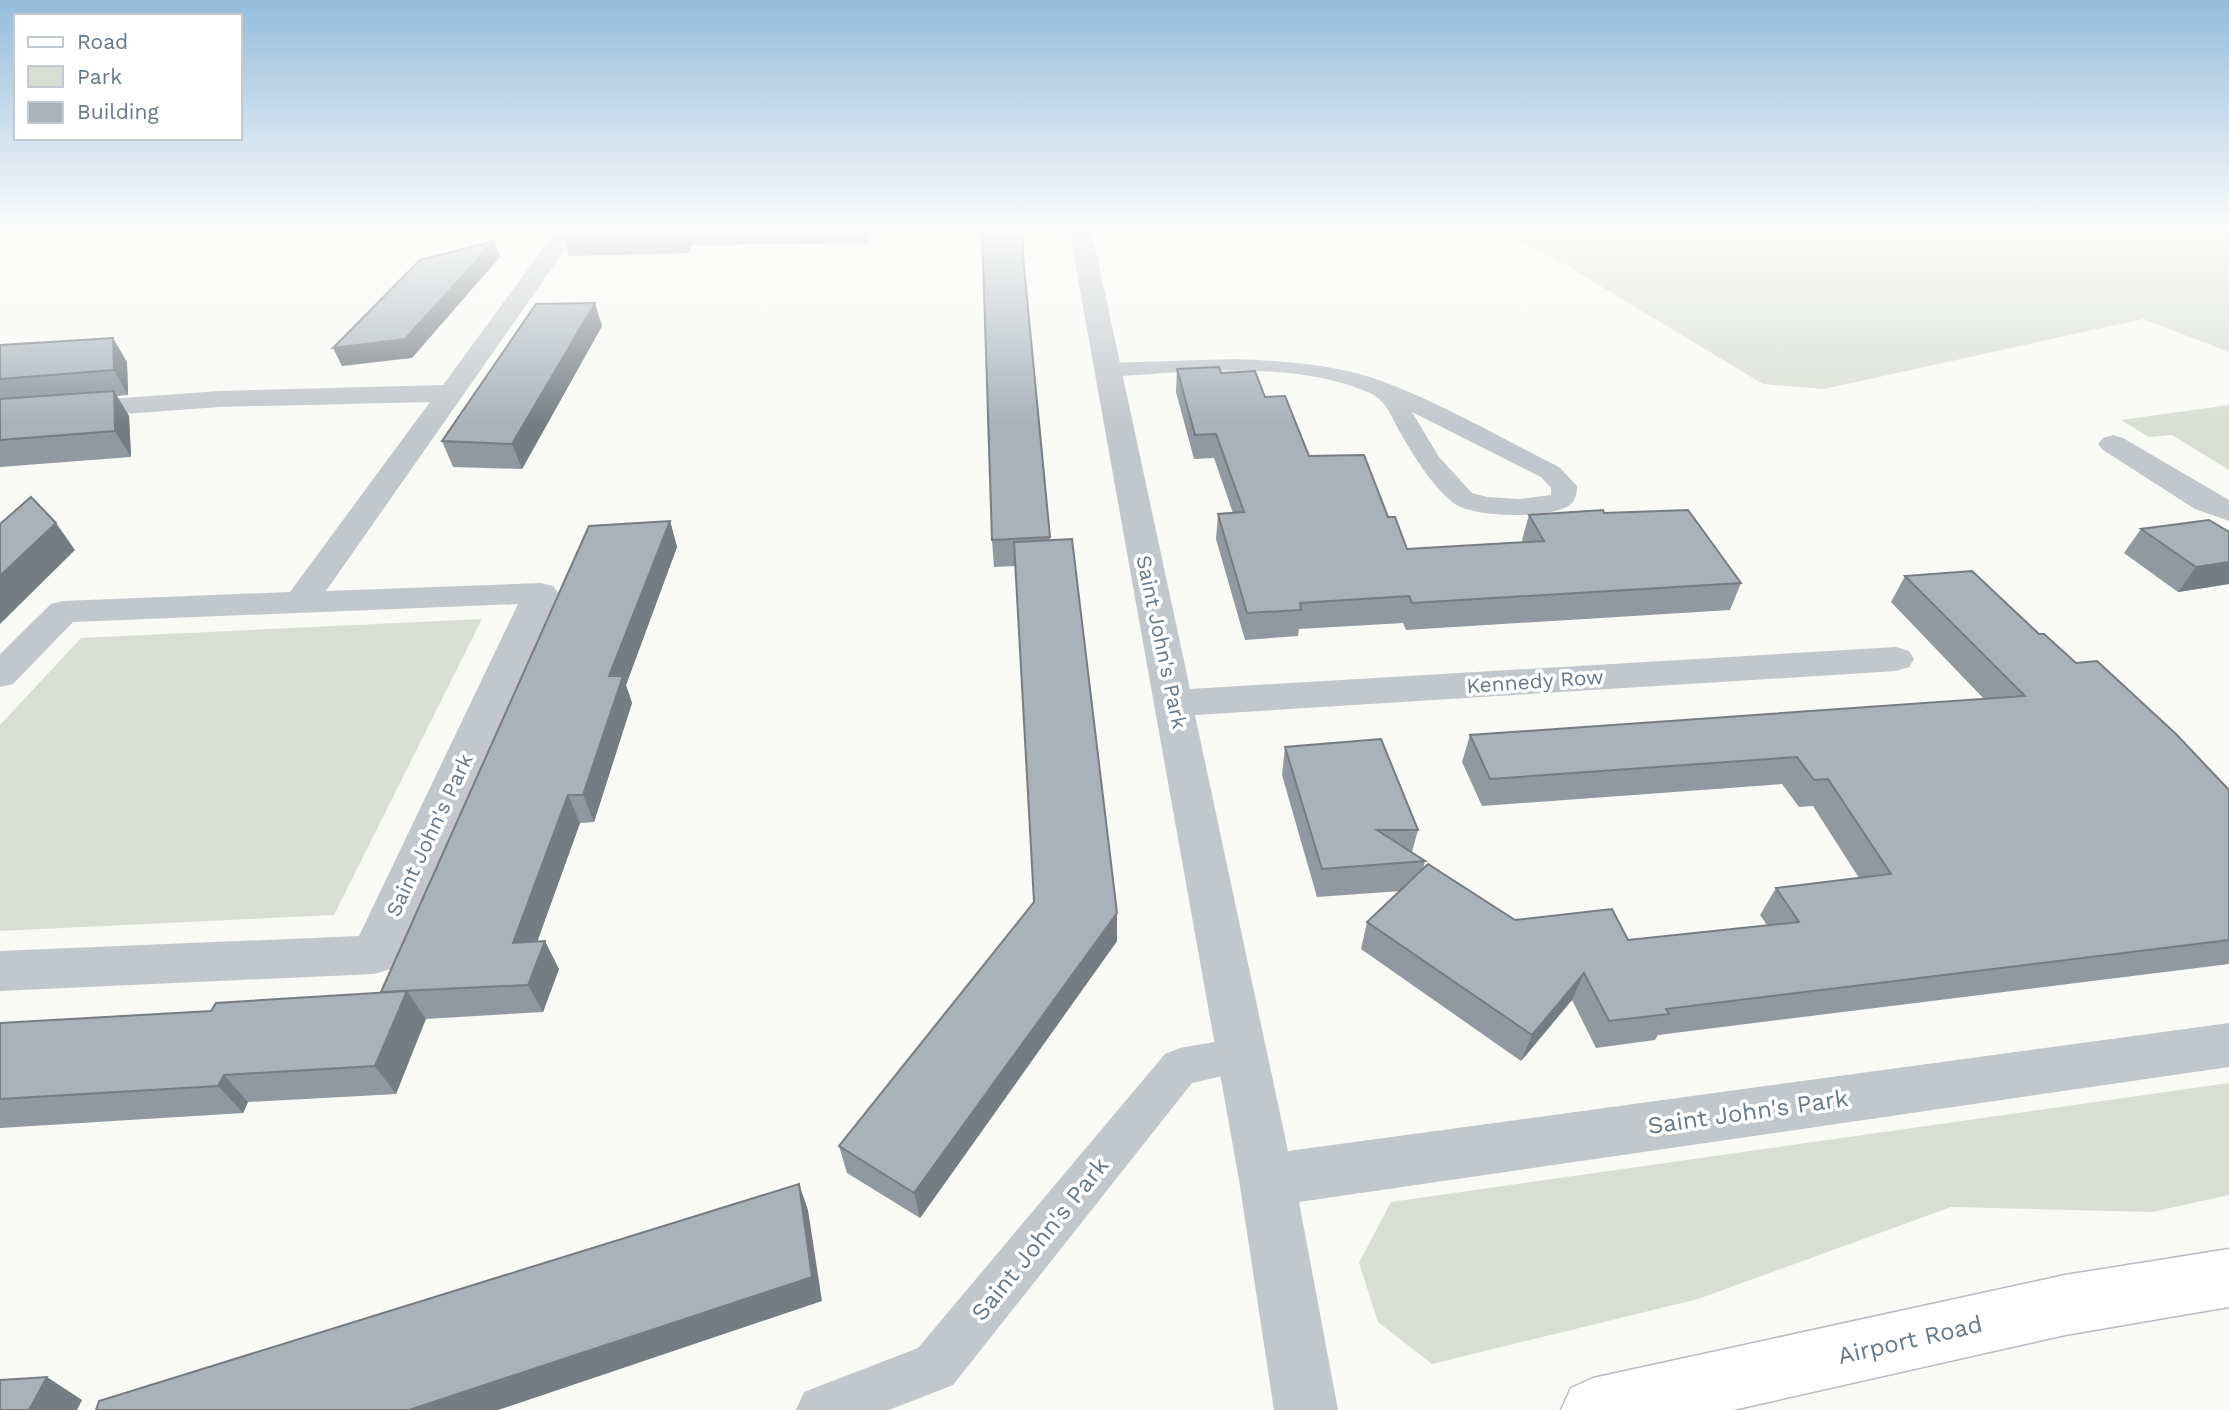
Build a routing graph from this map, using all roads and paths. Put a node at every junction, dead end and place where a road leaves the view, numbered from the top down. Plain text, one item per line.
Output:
1 (522, 294) edge
2 (1092, 294) edge
3 (1106, 370) junction
4 (450, 393) junction
5 (1389, 393) junction
6 (0, 415) edge
7 (2113, 444) dead end
8 (2229, 511) edge
9 (301, 602) junction
10 (1896, 659) dead end
11 (0, 675) edge
12 (1174, 703) junction
13 (0, 971) edge
14 (2229, 1045) edge
15 (1243, 1055) junction
16 (1267, 1180) junction
17 (2229, 1278) edge
18 (822, 1410) edge
19 (1306, 1410) edge
20 (1593, 1410) edge

1 - 4 street
2 - 3 street, Saint John's Park
3 - 5 lane
3 - 12 street, Saint John's Park
4 - 6 street
4 - 9 street
5 - 5 lane
7 - 8 street
9 - 11 street, Saint John's Park
9 - 13 street, Saint John's Park
10 - 12 street, Kennedy Row
12 - 15 street, Saint John's Park
14 - 16 street, Saint John's Park
15 - 16 street, Saint John's Park
15 - 18 lane, Saint John's Park
16 - 19 street, Saint John's Park
17 - 20 main road, Airport Road

